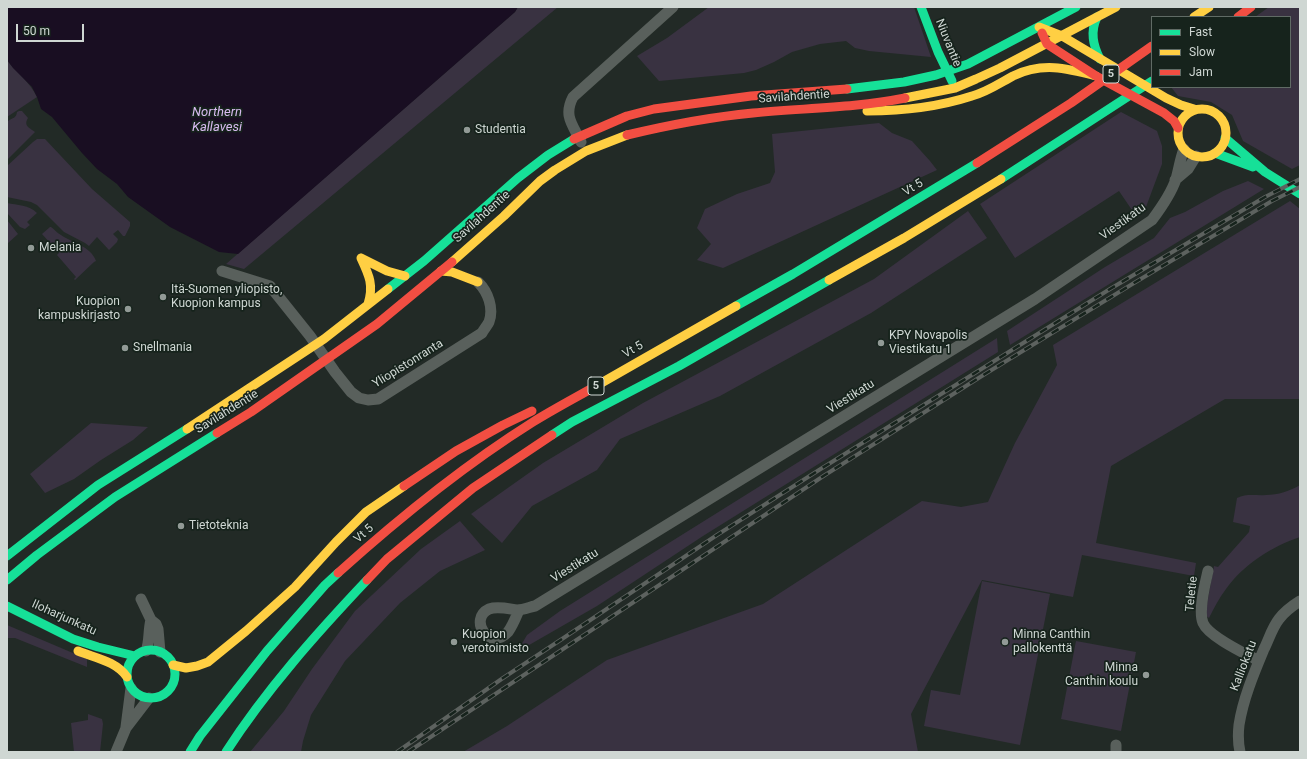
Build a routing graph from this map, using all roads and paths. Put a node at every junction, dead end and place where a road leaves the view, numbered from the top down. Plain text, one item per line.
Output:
1 (672, 7) edge
2 (921, 7) edge
3 (1076, 7) edge
4 (1116, 7) edge
5 (1209, 7) edge
6 (1251, 7) edge
7 (1196, 16) edge
8 (1239, 16) edge
9 (1097, 17) junction
10 (1039, 27) junction
11 (1062, 36) junction
12 (1047, 44) junction
13 (1151, 47) edge
14 (1100, 60) junction
15 (947, 72) junction
16 (1096, 76) junction
17 (1151, 82) edge
18 (954, 88) junction
19 (800, 110) junction
20 (1194, 110) junction
21 (1178, 128) junction
22 (578, 136) junction
23 (1225, 138) junction
24 (1184, 149) junction
25 (586, 151) junction
26 (1215, 153) junction
27 (1196, 156) junction
28 (1265, 172) junction
29 (1175, 180) junction
30 (1300, 194) edge
31 (464, 252) junction
32 (441, 271) junction
33 (222, 272) dead end
34 (405, 276) junction
35 (478, 282) junction
36 (368, 304) junction
37 (596, 386) junction
38 (7, 556) edge
39 (1208, 571) dead end
40 (7, 580) edge
41 (141, 600) dead end
42 (1300, 601) edge
43 (7, 606) edge
44 (519, 610) dead end
45 (151, 620) junction
46 (66, 646) dead end
47 (146, 651) junction
48 (160, 652) junction
49 (135, 656) junction
50 (1259, 661) junction
51 (173, 665) junction
52 (127, 677) junction
53 (131, 688) junction
54 (149, 698) junction
55 (126, 728) junction
56 (116, 752) edge
57 (190, 752) edge
58 (226, 752) edge
59 (1240, 752) edge

1 - 22 street
2 - 15 main road, Niuvantie
3 - 10 main road, Savilahdentie
4 - 9 main road, Savilahdentie
5 - 7 main road
6 - 8 main road
9 - 11 main road, Savilahdentie
9 - 14 main road
10 - 11 main road
10 - 12 main road
10 - 15 main road, Savilahdentie
11 - 12 main road, Savilahdentie
11 - 14 main road
12 - 16 main road
12 - 18 main road, Savilahdentie
13 - 37 main road, Vt 5 / 5
14 - 20 main road
15 - 18 main road, Niuvantie
15 - 22 main road, Savilahdentie
16 - 19 main road
16 - 21 main road
17 - 58 main road, 5
18 - 19 main road, Savilahdentie
19 - 25 main road, Savilahdentie
20 - 21 main road
20 - 23 main road
21 - 24 main road
22 - 25 street
22 - 34 main road, Savilahdentie
23 - 26 main road
23 - 28 main road
24 - 27 main road
24 - 29 street, Viestikatu
25 - 31 main road, Savilahdentie
26 - 27 main road
26 - 28 main road
27 - 29 street, Viestikatu
28 - 30 main road
29 - 44 street, Viestikatu
31 - 32 main road, Savilahdentie
31 - 35 main road
32 - 35 main road
32 - 40 main road, Savilahdentie
33 - 35 street, Yliopistonranta
34 - 36 main road, Savilahdentie
34 - 36 main road
36 - 38 main road, Savilahdentie
37 - 51 main road
37 - 57 main road, Vt 5 / 5
39 - 50 street, Teletie
41 - 45 street
42 - 50 street, Kalliokatu
43 - 49 main road, Iloharjunkatu
45 - 47 street
45 - 48 street
46 - 52 main road, Iloharjunkatu
47 - 48 main road
47 - 49 main road
48 - 51 main road
49 - 52 main road
50 - 59 street, Kalliokatu
51 - 54 main road
52 - 53 main road
53 - 54 main road
53 - 55 street
54 - 55 street
55 - 56 street

